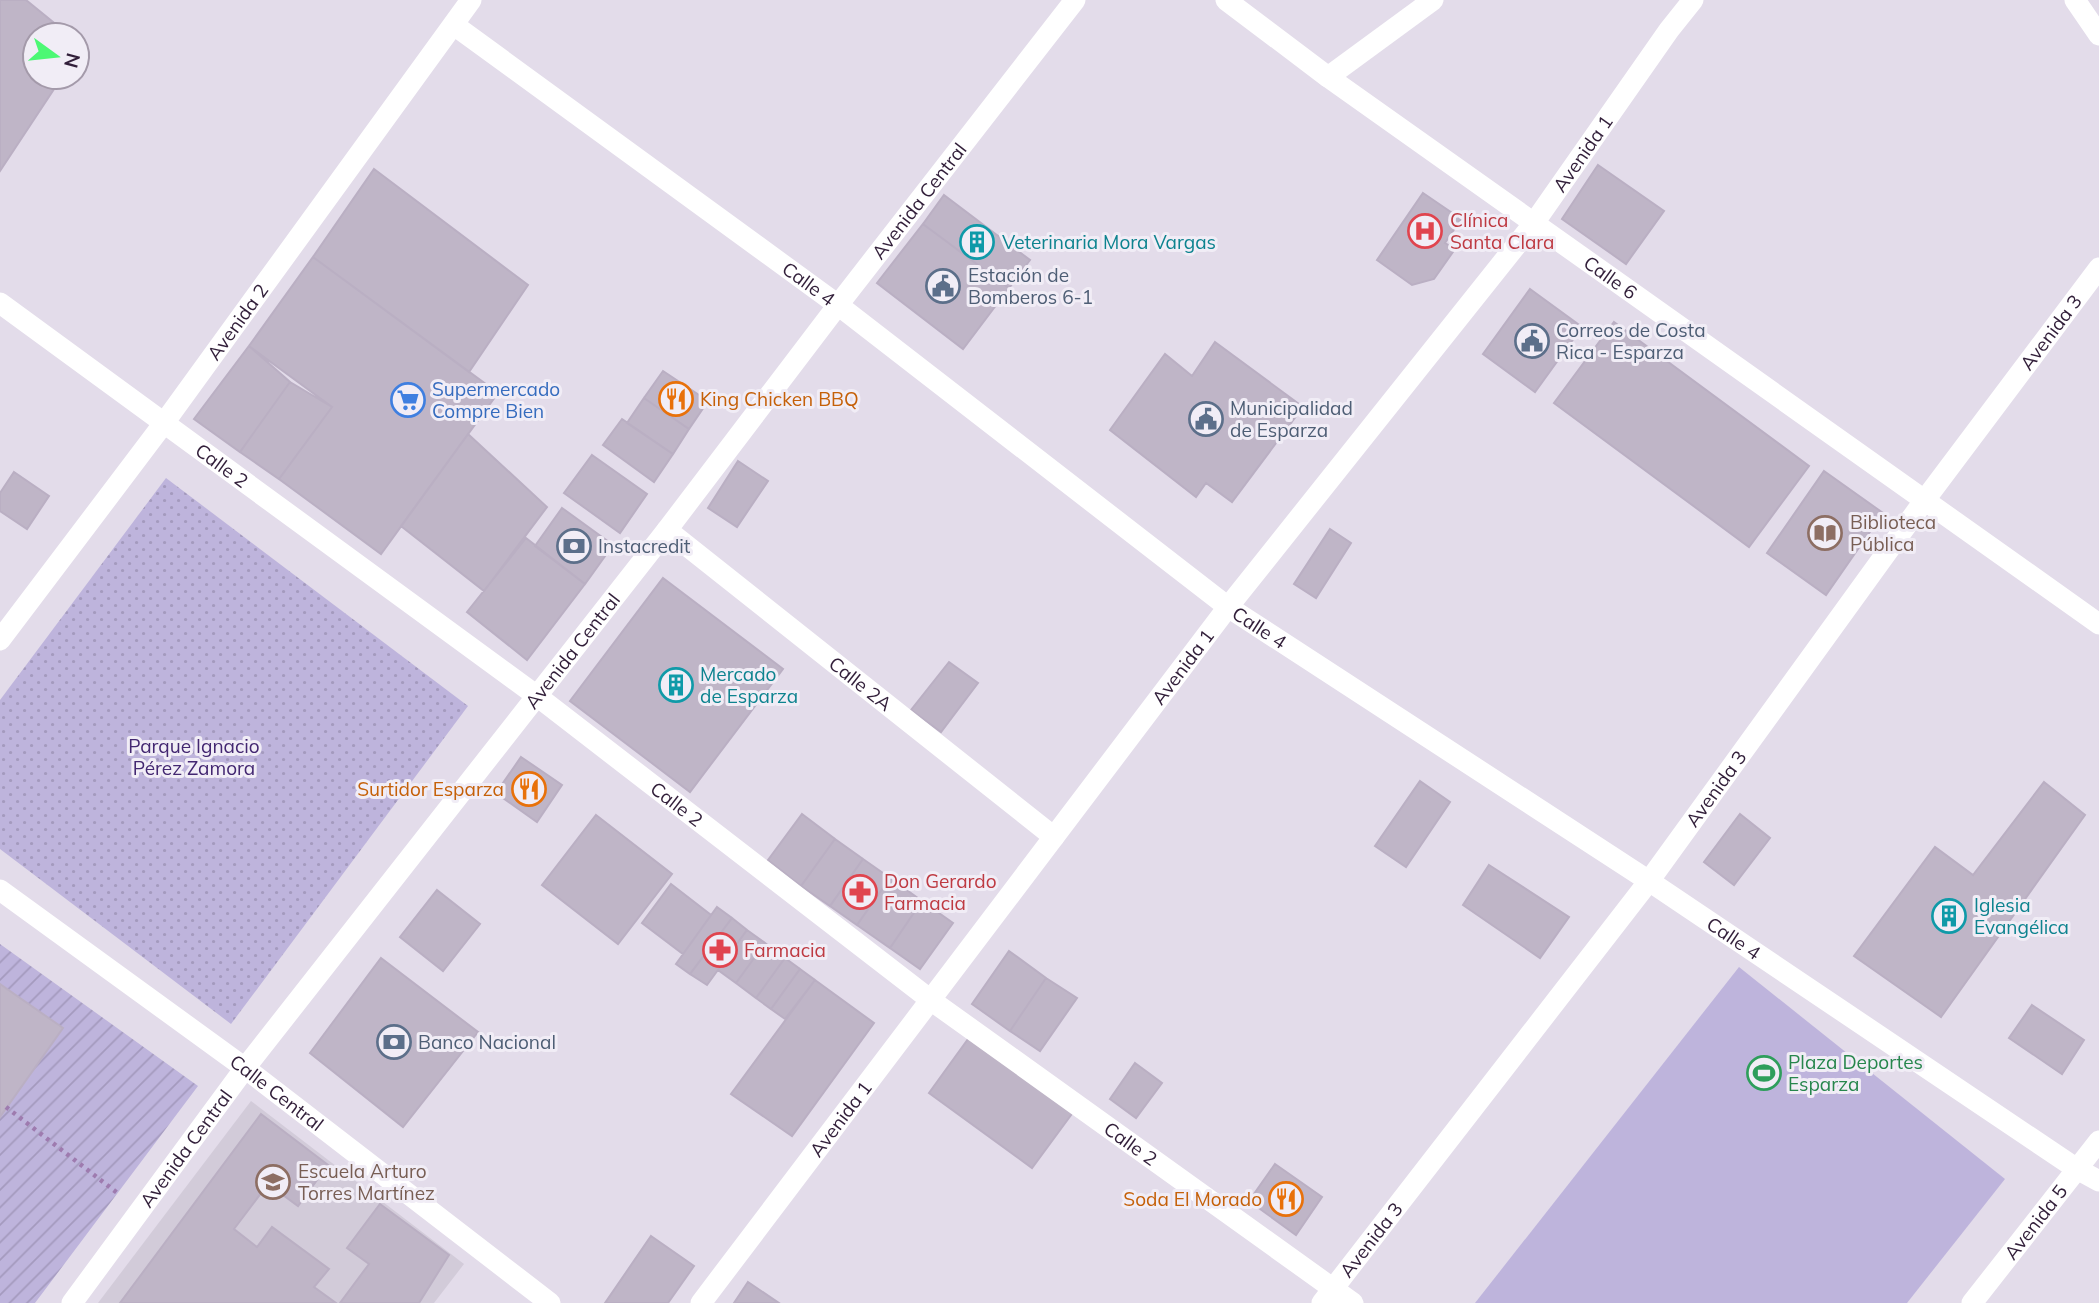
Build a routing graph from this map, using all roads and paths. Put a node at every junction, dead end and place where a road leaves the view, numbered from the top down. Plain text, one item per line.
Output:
1 (471, 0) edge
2 (1075, 0) edge
3 (1226, 0) edge
4 (1433, 0) edge
5 (1693, 0) edge
6 (2075, 0) edge
7 (454, 25) junction
8 (2099, 35) edge
9 (1328, 77) junction
10 (1534, 223) junction
11 (2099, 268) edge
12 (0, 303) edge
13 (838, 305) junction
14 (164, 423) junction
15 (1924, 501) junction
16 (667, 530) junction
17 (1228, 607) junction
18 (2099, 624) edge
19 (0, 640) edge
20 (537, 696) junction
21 (1054, 837) junction
22 (1648, 881) junction
23 (0, 890) edge
24 (932, 1001) junction
25 (245, 1068) junction
26 (6, 1107) dead end
27 (2099, 1141) edge
28 (2077, 1169) junction
29 (2099, 1181) edge
30 (124, 1198) dead end
31 (1328, 1296) edge
32 (72, 1303) edge
33 (550, 1303) edge
34 (701, 1303) edge
35 (1353, 1303) edge
36 (1972, 1303) edge

1 - 7 street, Avenida 2
2 - 13 street, Avenida Central
3 - 9 street, Calle 6
4 - 9 street
5 - 10 street, Avenida 1
6 - 8 street
7 - 13 street, Calle 4
7 - 14 street, Avenida 2
9 - 10 street, Calle 6
10 - 15 street, Calle 6
10 - 17 street, Avenida 1
11 - 15 street, Avenida 3
12 - 14 street, Calle 2
13 - 16 street, Avenida Central
13 - 17 street, Calle 4
14 - 19 street, Avenida 2
14 - 20 street, Calle 2
15 - 18 street, Calle 6
15 - 22 street, Avenida 3
16 - 20 street, Avenida Central
16 - 21 street, Calle 2A
17 - 21 street, Avenida 1
17 - 22 street, Calle 4
20 - 24 street, Calle 2
20 - 25 street, Avenida Central
21 - 24 street, Avenida 1
22 - 28 street, Calle 4
22 - 31 street, Avenida 3
23 - 25 street, Calle Central
24 - 31 street, Calle 2
24 - 34 street, Avenida 1
25 - 32 street, Avenida Central
25 - 33 street, Calle Central
26 - 30 path
27 - 28 street, Avenida 5
28 - 29 street, Calle 4
28 - 36 street, Avenida 5
31 - 35 street, Calle 2

